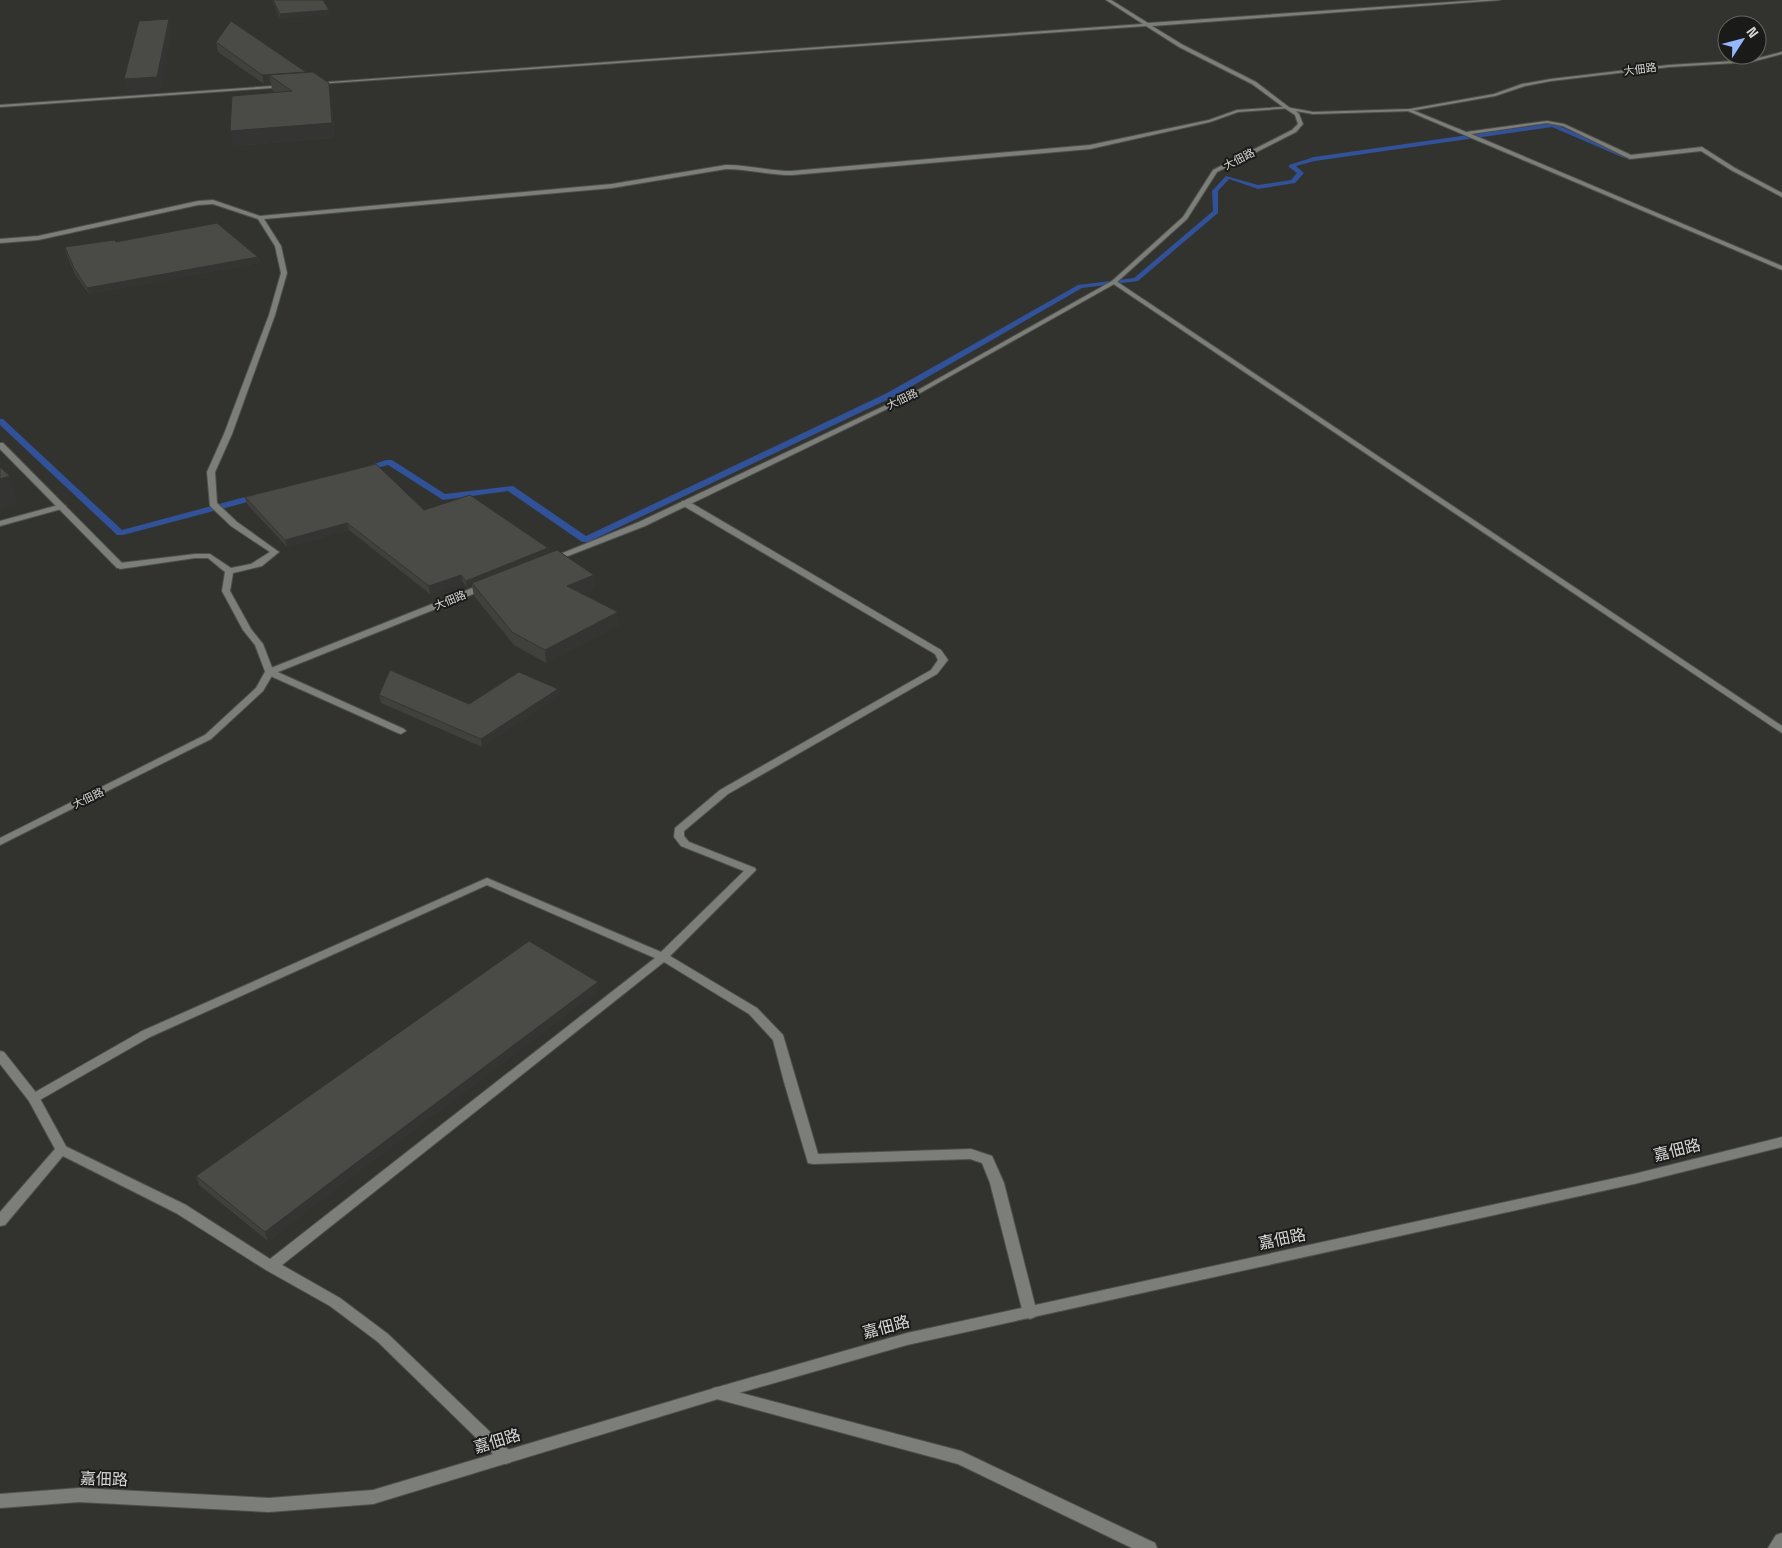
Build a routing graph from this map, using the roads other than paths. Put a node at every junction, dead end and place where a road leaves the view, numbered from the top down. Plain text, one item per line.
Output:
1 (1108, 0) edge
2 (1498, 0) edge
3 (1149, 25) junction
4 (1782, 53) edge
5 (309, 84) edge
6 (289, 85) edge
7 (0, 106) edge
8 (1288, 108) junction
9 (1410, 110) junction
10 (1466, 133) junction
11 (1782, 195) edge
12 (260, 218) junction
13 (0, 241) edge
14 (1782, 268) edge
15 (1114, 282) junction
16 (0, 445) edge
17 (685, 503) junction
18 (62, 506) junction
19 (0, 524) edge
20 (542, 563) edge
21 (229, 571) junction
22 (497, 581) edge
23 (270, 672) junction
24 (1782, 730) edge
25 (401, 731) dead end
26 (0, 842) edge
27 (663, 957) junction
28 (0, 1055) edge
29 (34, 1098) junction
30 (1782, 1142) edge
31 (62, 1150) junction
32 (0, 1221) edge
33 (271, 1266) junction
34 (1030, 1312) junction
35 (718, 1393) junction
36 (506, 1457) junction
37 (0, 1501) edge
38 (1782, 1540) edge
39 (1149, 1548) edge
40 (1776, 1548) edge

1 - 3 street
2 - 3 street
3 - 5 street
3 - 8 street
4 - 9 street, 大佃路
6 - 7 street
8 - 9 street, 大佃路
8 - 12 street
8 - 15 street, 大佃路
9 - 10 street
10 - 11 street
10 - 14 street
12 - 13 street
12 - 21 street
15 - 17 street, 大佃路
15 - 24 street
16 - 18 street
17 - 20 street, 大佃路
17 - 27 street
18 - 19 street
18 - 21 street
21 - 23 street
22 - 23 street, 大佃路
23 - 25 street
23 - 26 street, 大佃路
27 - 29 street
27 - 33 street
27 - 34 street
28 - 29 street
29 - 31 street
30 - 34 street, 嘉佃路
31 - 32 street
31 - 33 street
33 - 36 street
34 - 35 street, 嘉佃路
35 - 36 street, 嘉佃路
35 - 39 street
36 - 37 street, 嘉佃路
38 - 40 street

